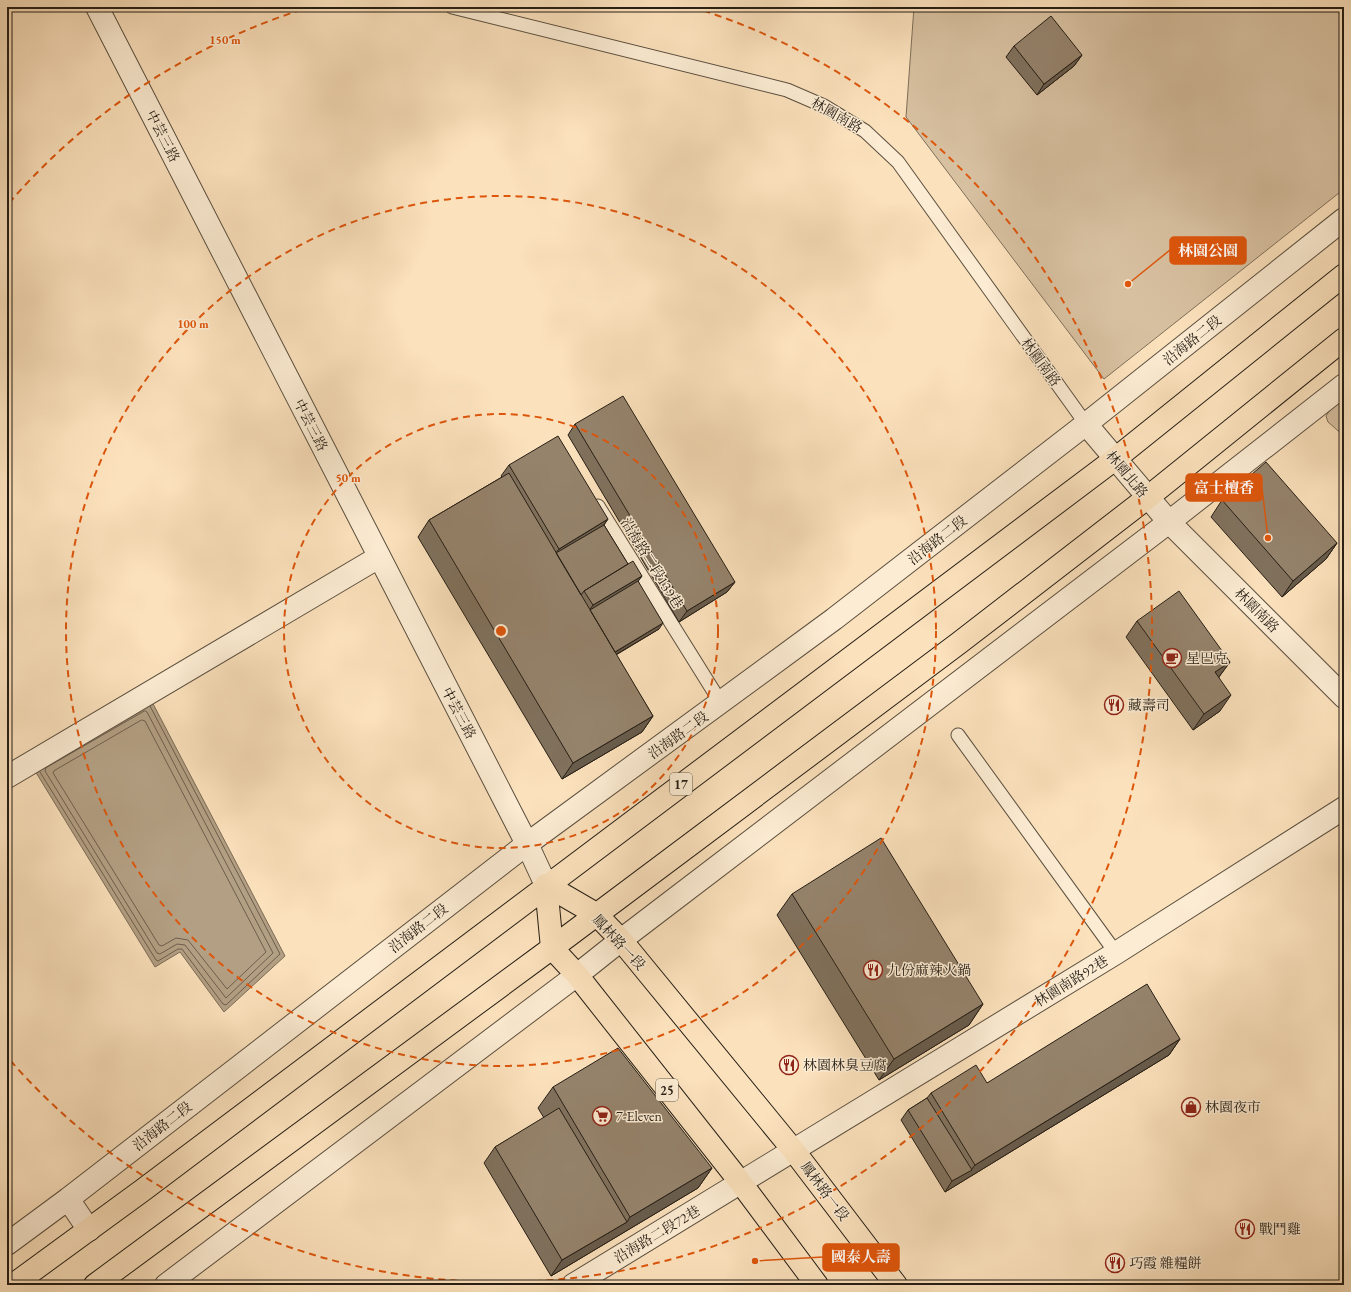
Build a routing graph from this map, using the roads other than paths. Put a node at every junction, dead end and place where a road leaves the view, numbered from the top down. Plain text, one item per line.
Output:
1 (97, 7) edge
2 (452, 7) edge
3 (1344, 220) edge
4 (1344, 275) edge
5 (1344, 339) edge
6 (1344, 385) edge
7 (1086, 424) junction
8 (1114, 459) junction
9 (591, 494) edge
10 (1148, 498) junction
11 (1169, 522) junction
12 (379, 557) junction
13 (1344, 697) edge
14 (721, 703) junction
15 (958, 735) dead end
16 (7, 777) edge
17 (1344, 808) edge
18 (527, 844) junction
19 (546, 885) junction
20 (596, 914) junction
21 (621, 940) junction
22 (552, 948) junction
23 (1116, 953) junction
24 (577, 976) junction
25 (794, 1150) junction
26 (741, 1183) junction
27 (68, 1199) junction
28 (89, 1230) junction
29 (7, 1244) edge
30 (13, 1285) edge
31 (95, 1285) edge
32 (166, 1285) edge
33 (573, 1285) edge
34 (817, 1285) edge
35 (896, 1285) edge

1 - 12 street, 中芸三路
2 - 7 lane, 林園南路
3 - 7 street, 沿海路二段
4 - 8 main road, 17
5 - 10 main road
6 - 11 street
7 - 8 street, 林園北路
7 - 14 street, 沿海路二段
8 - 10 street, 林園北路
8 - 19 main road, 17
9 - 14 lane, 沿海路二段139巷
10 - 11 street, 林園北路
10 - 20 main road
11 - 13 street, 林園南路
11 - 21 street
12 - 16 street
12 - 18 street, 中芸三路
14 - 18 street, 沿海路二段
15 - 23 lane
17 - 23 street, 林園南路92巷
18 - 19 street, 中芸三路
18 - 27 street, 沿海路二段
19 - 20 main road, 鳳林路一段
19 - 22 main road
19 - 28 main road, 17
20 - 21 main road, 鳳林路一段
20 - 22 main road
21 - 24 street
21 - 25 main road, 鳳林路一段
22 - 24 main road, 25
22 - 31 main road
23 - 25 street, 林園南路92巷
24 - 26 main road, 25
24 - 32 street
25 - 26 street, 林園南路92巷
25 - 35 main road, 鳳林路一段
26 - 33 street, 沿海路二段72巷
26 - 34 main road, 25
27 - 28 street
27 - 29 street, 沿海路二段
28 - 30 main road, 17

